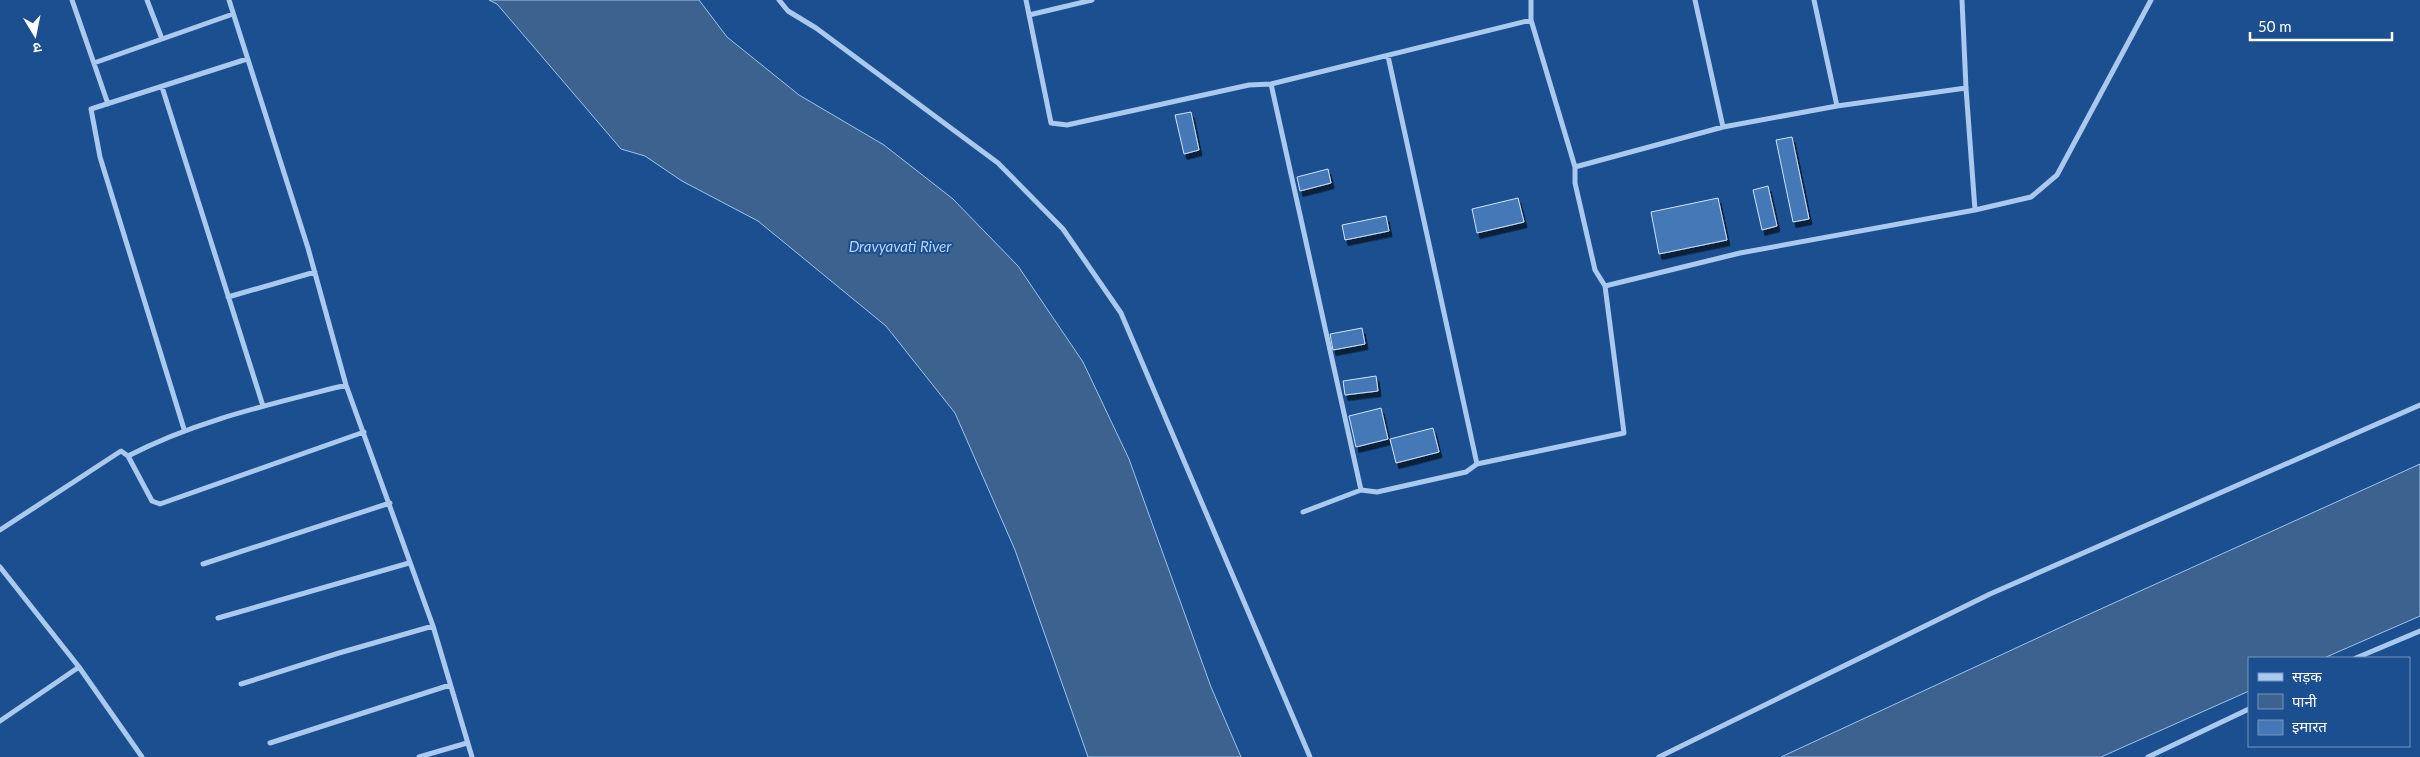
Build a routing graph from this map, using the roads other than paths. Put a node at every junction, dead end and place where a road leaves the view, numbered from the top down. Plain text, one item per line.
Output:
1 (72, 0) edge
2 (147, 0) edge
3 (229, 0) edge
4 (778, 0) edge
5 (1026, 0) edge
6 (1092, 0) edge
7 (1531, 0) edge
8 (1695, 0) edge
9 (1814, 0) edge
10 (1962, 0) edge
11 (2151, 0) edge
12 (233, 14) junction
13 (1030, 16) junction
14 (1531, 20) junction
15 (162, 39) junction
16 (1388, 56) junction
17 (247, 59) junction
18 (94, 63) junction
19 (1271, 84) junction
20 (162, 87) junction
21 (1966, 88) junction
22 (108, 104) junction
23 (1837, 106) junction
24 (1723, 128) junction
25 (1575, 167) junction
26 (1974, 210) junction
27 (315, 272) junction
28 (1605, 286) junction
29 (228, 297) junction
30 (346, 385) junction
31 (2420, 405) edge
32 (263, 406) junction
33 (184, 429) junction
34 (364, 432) junction
35 (128, 456) junction
36 (1477, 464) junction
37 (1361, 490) junction
38 (390, 502) junction
39 (1303, 512) dead end
40 (0, 530) edge
41 (409, 563) junction
42 (203, 564) dead end
43 (0, 567) edge
44 (218, 618) dead end
45 (433, 626) junction
46 (2420, 631) edge
47 (2358, 657) edge
48 (79, 668) junction
49 (241, 684) dead end
50 (450, 685) junction
51 (2248, 709) edge
52 (0, 721) edge
53 (270, 743) dead end
54 (467, 743) junction
55 (142, 757) edge
56 (419, 757) edge
57 (472, 757) edge
58 (1310, 757) edge
59 (1659, 757) edge
60 (2148, 757) edge

1 - 18 street
2 - 15 street
3 - 12 street
4 - 58 street
5 - 13 street
6 - 13 street
7 - 14 street
8 - 24 street
9 - 23 street
10 - 21 street
11 - 26 street
12 - 15 street
12 - 17 street
13 - 19 street
14 - 16 street
14 - 25 street
15 - 18 street
16 - 19 street
16 - 36 street
17 - 20 street
17 - 27 street
18 - 22 street
19 - 37 street
20 - 22 street
20 - 29 street
21 - 23 street
21 - 26 street
22 - 33 street
23 - 24 street
24 - 25 street
25 - 28 street
26 - 28 street
27 - 29 street
27 - 30 street
28 - 36 street
29 - 32 street
30 - 32 street
30 - 34 street
31 - 59 street
32 - 33 street
33 - 35 street
34 - 35 street
34 - 38 street
35 - 40 street
36 - 37 street
37 - 39 street
38 - 41 street
38 - 42 street
41 - 44 street
41 - 45 street
43 - 48 street
45 - 49 street
45 - 50 street
46 - 47 street
48 - 52 street
48 - 55 street
50 - 53 street
50 - 54 street
51 - 60 street
54 - 56 street
54 - 57 street

